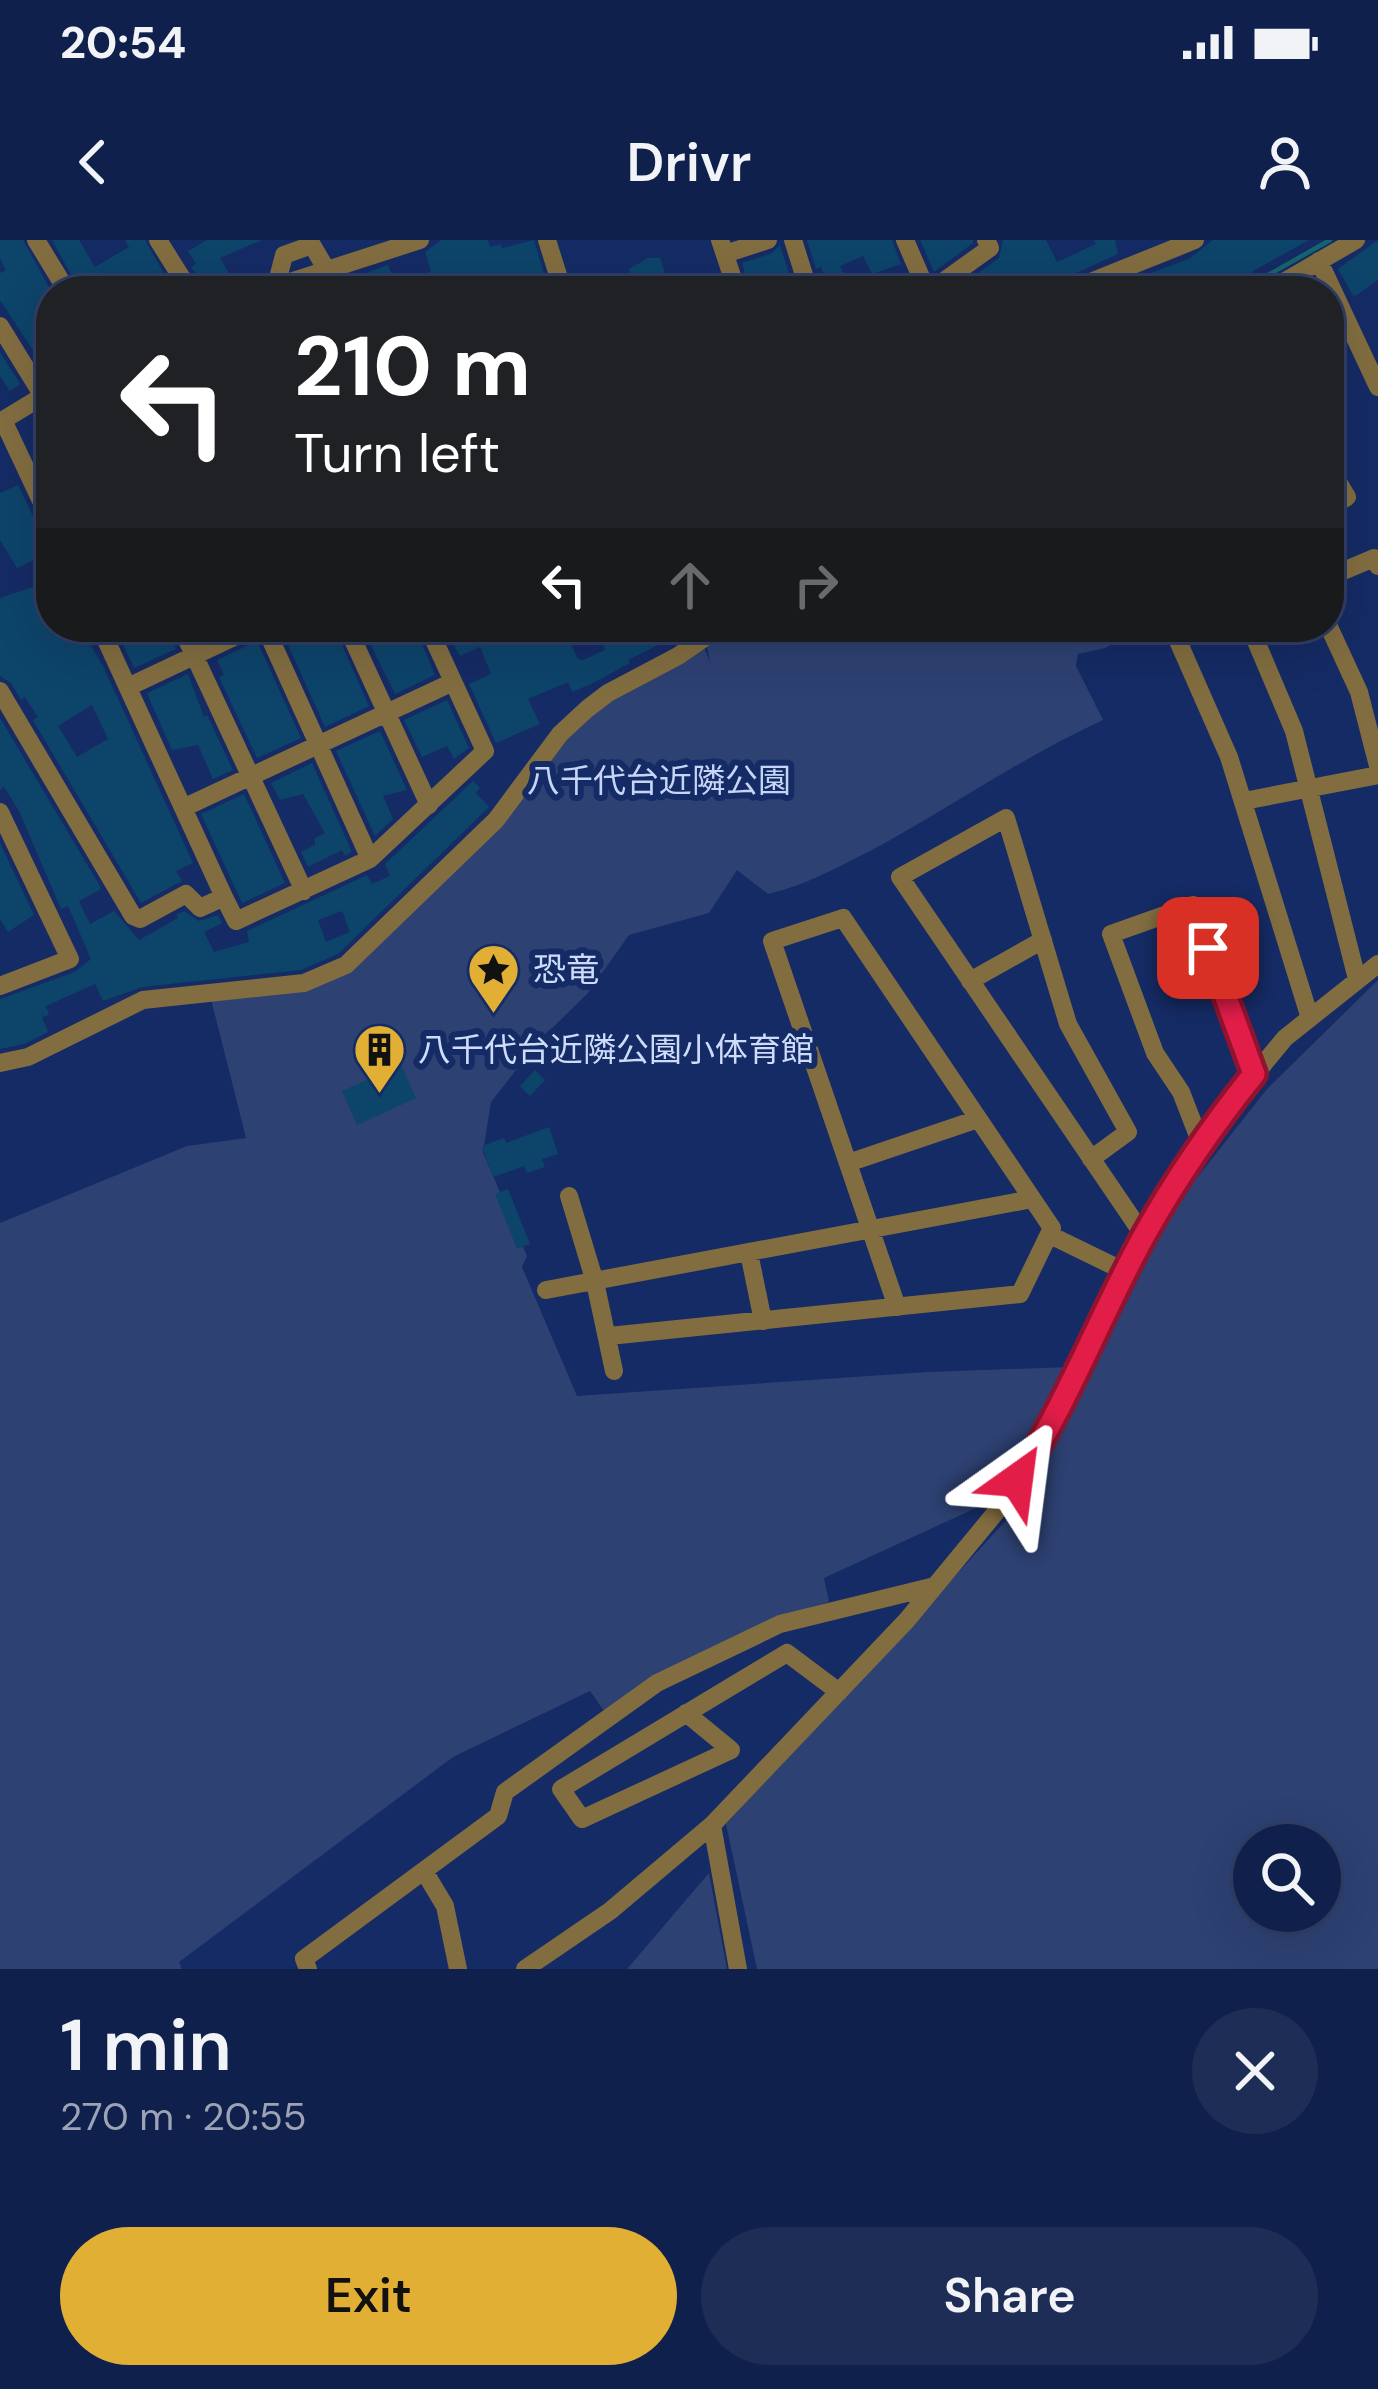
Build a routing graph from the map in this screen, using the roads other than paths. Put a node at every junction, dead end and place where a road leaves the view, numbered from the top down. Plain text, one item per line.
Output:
1 (36, 240) edge
2 (158, 240) edge
3 (420, 240) edge
4 (547, 240) edge
5 (768, 240) edge
6 (793, 240) edge
7 (904, 240) edge
8 (986, 240) edge
9 (1195, 240) edge
10 (1356, 240) edge
11 (311, 243) edge
12 (388, 244) edge
13 (723, 247) edge
14 (1319, 261) junction
15 (326, 267) junction
16 (58, 276) edge
17 (181, 276) edge
18 (276, 276) edge
19 (304, 276) edge
20 (558, 276) edge
21 (732, 276) edge
22 (804, 276) edge
23 (922, 276) edge
24 (950, 276) edge
25 (1105, 276) edge
26 (1294, 276) edge
27 (1328, 276) edge
28 (1344, 305) edge
29 (0, 326) edge
30 (1370, 350) edge
31 (36, 377) edge
32 (1378, 387) edge
33 (36, 400) edge
34 (2, 421) edge
35 (36, 491) edge
36 (1378, 566) edge
37 (1344, 571) edge
38 (107, 642) edge
39 (188, 642) edge
40 (222, 642) edge
41 (272, 642) edge
42 (354, 642) edge
43 (435, 642) edge
44 (684, 642) edge
45 (1178, 642) edge
46 (1256, 642) edge
47 (1336, 642) edge
48 (194, 655) junction
49 (453, 682) junction
50 (128, 687) junction
51 (0, 691) edge
52 (387, 713) junction
53 (320, 745) junction
54 (1378, 771) edge
55 (251, 776) junction
56 (1309, 788) junction
57 (1244, 802) junction
58 (429, 805) junction
59 (183, 808) junction
60 (0, 812) edge
61 (370, 859) junction
62 (304, 891) junction
63 (224, 897) junction
64 (1042, 940) junction
65 (1378, 964) edge
66 (1357, 979) junction
67 (970, 981) junction
68 (0, 986) edge
69 (1310, 1015) junction
70 (0, 1063) edge
71 (1254, 1074) junction
72 (978, 1118) junction
73 (1201, 1141) junction
74 (1090, 1159) junction
75 (848, 1163) junction
76 (569, 1196) dead end
77 (1032, 1199) junction
78 (871, 1230) junction
79 (1052, 1236) junction
80 (1144, 1236) junction
81 (749, 1253) junction
82 (1126, 1272) junction
83 (596, 1282) junction
84 (545, 1290) dead end
85 (897, 1306) junction
86 (763, 1321) junction
87 (609, 1336) junction
88 (614, 1371) dead end
89 (935, 1586) junction
90 (838, 1692) junction
91 (686, 1713) junction
92 (731, 1750) junction
93 (763, 1773) junction
94 (712, 1825) junction
95 (424, 1871) junction
96 (308, 1969) edge
97 (458, 1969) edge
98 (525, 1969) edge
99 (738, 1969) edge

1 - 16 street
2 - 17 street
3 - 12 street
4 - 20 street
5 - 13 street
6 - 22 street
7 - 23 street
8 - 24 street
9 - 25 street
10 - 14 street
11 - 15 street
11 - 18 street
12 - 15 street
13 - 21 street
14 - 26 street
14 - 27 street
15 - 19 street
28 - 30 street
29 - 31 street
30 - 32 street
33 - 34 street
34 - 35 street
36 - 37 street
38 - 50 street
39 - 48 street
40 - 48 street
41 - 53 street
42 - 52 street
43 - 49 street
44 - 70 street
45 - 57 street
46 - 56 street
47 - 54 street
48 - 50 street
48 - 55 street
49 - 52 street
49 - 58 street
50 - 59 street
51 - 63 street
52 - 53 street
52 - 58 street
53 - 55 street
53 - 61 street
54 - 56 street
55 - 59 street
55 - 62 street
56 - 57 street
56 - 66 street
57 - 69 street
58 - 61 street
59 - 63 street
60 - 68 street
61 - 62 street
62 - 63 street
64 - 67 street
64 - 67 street
64 - 74 street
65 - 66 street
66 - 69 street
67 - 74 street
69 - 71 street
71 - 73 street
71 - 73 street
72 - 75 street
72 - 75 street
72 - 77 street
73 - 80 street
74 - 80 street
75 - 78 street
76 - 83 street
77 - 78 street
77 - 79 street
78 - 81 street
78 - 85 street
79 - 82 street
79 - 85 street
80 - 82 street
81 - 83 street
81 - 86 street
82 - 89 street
83 - 84 street
83 - 87 street
85 - 86 street
86 - 87 street
87 - 88 street
89 - 90 street
89 - 95 street
90 - 91 street
90 - 93 street
91 - 92 street
91 - 92 street
92 - 93 street
93 - 94 street
94 - 98 street
94 - 99 street
95 - 96 street
95 - 97 street

